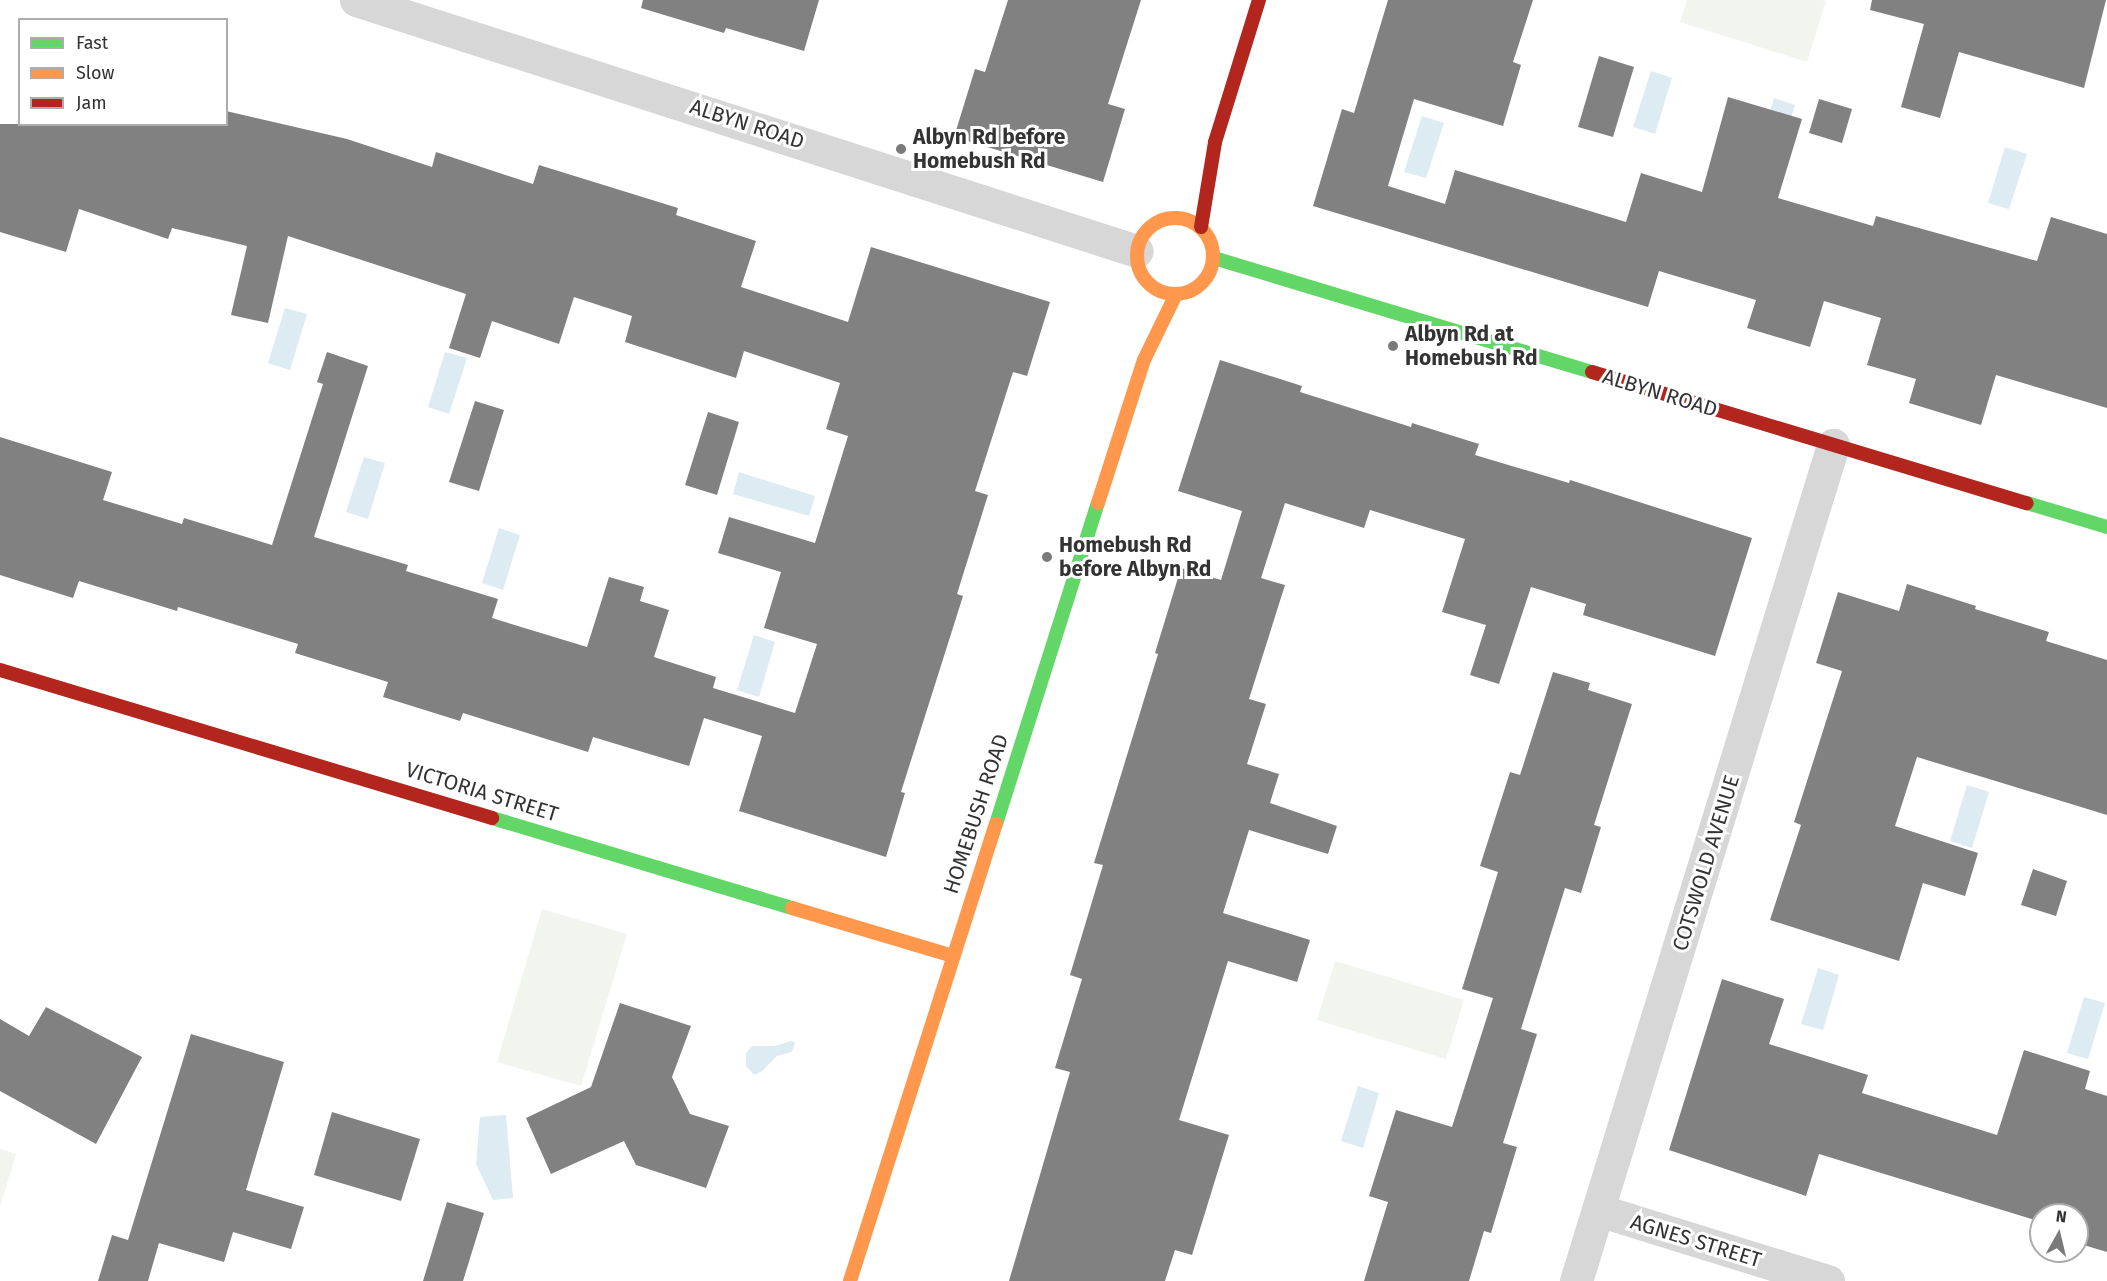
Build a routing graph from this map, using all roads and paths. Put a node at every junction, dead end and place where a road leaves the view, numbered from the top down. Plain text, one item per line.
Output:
1 (356, 0) edge
2 (1259, 0) edge
3 (1215, 142) junction
4 (1195, 182) dead end
5 (1185, 200) dead end
6 (1176, 218) junction
7 (1201, 227) junction
8 (1137, 251) junction
9 (1214, 258) junction
10 (1176, 294) junction
11 (1149, 318) dead end
12 (1144, 360) junction
13 (1833, 445) junction
14 (2107, 527) edge
15 (0, 670) edge
16 (952, 956) junction
17 (1598, 1210) junction
18 (850, 1281) edge
19 (1576, 1281) edge
20 (1828, 1281) edge

1 - 8 street, ALBYN ROAD
2 - 3 street
3 - 4 street
3 - 7 street
5 - 6 street
6 - 7 street
6 - 8 street
7 - 9 street
8 - 10 street
9 - 10 street
9 - 13 street, ALBYN ROAD
10 - 12 street, HOMEBUSH ROAD
11 - 12 street, HOMEBUSH ROAD
12 - 16 street, HOMEBUSH ROAD
13 - 14 street, ALBYN ROAD
13 - 17 street, COTSWOLD AVENUE
15 - 16 street, VICTORIA STREET
16 - 18 street, HOMEBUSH ROAD
17 - 19 street, COTSWOLD AVENUE
17 - 20 street, AGNES STREET

